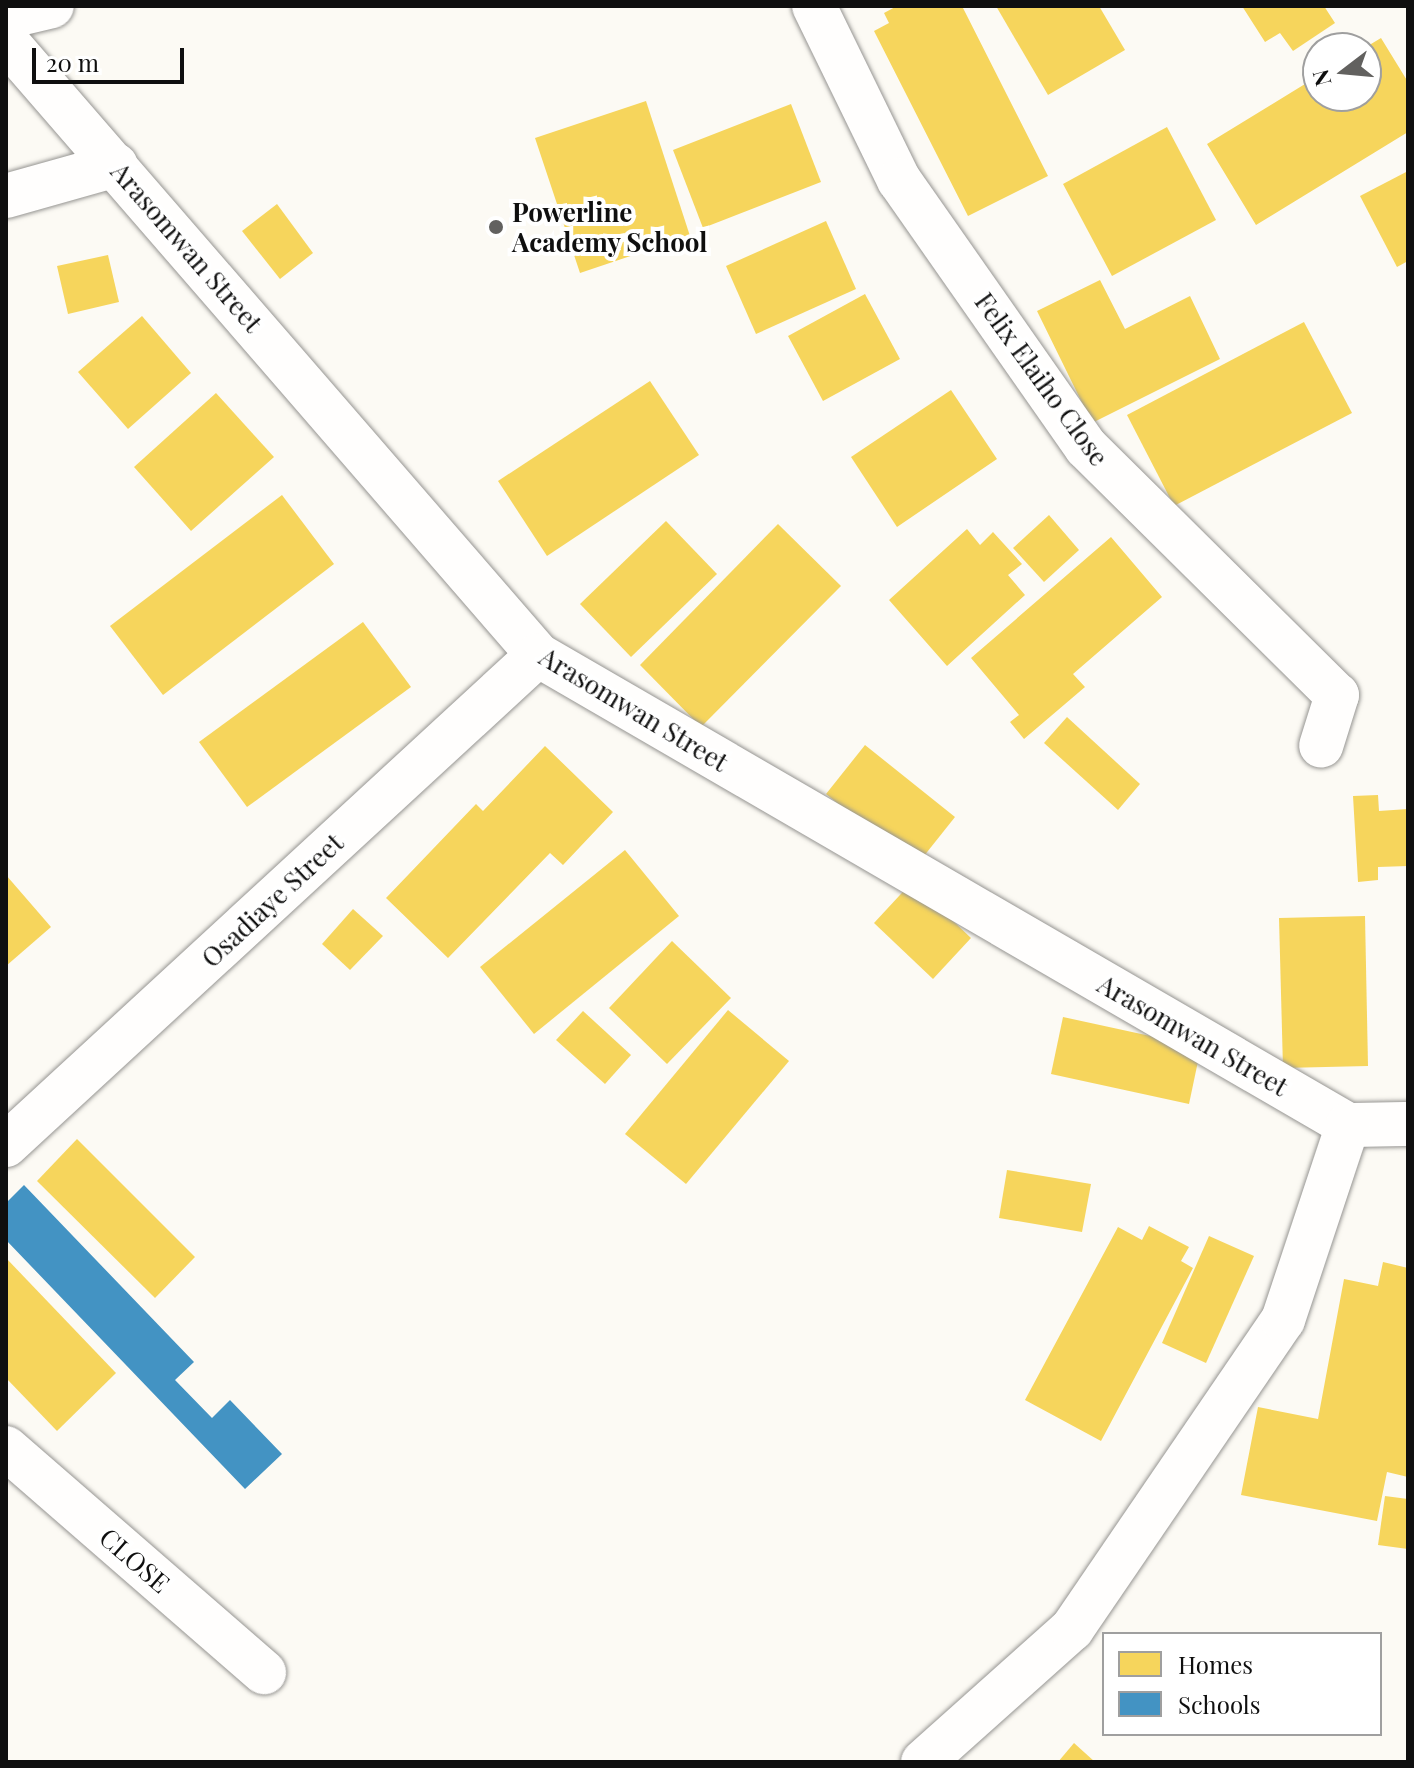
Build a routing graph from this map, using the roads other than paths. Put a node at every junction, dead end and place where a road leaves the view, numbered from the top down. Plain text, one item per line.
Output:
1 (52, 6) edge
2 (814, 6) edge
3 (6, 17) edge
4 (6, 41) edge
5 (116, 165) junction
6 (6, 196) edge
7 (538, 655) junction
8 (1321, 746) dead end
9 (1408, 1124) edge
10 (1348, 1125) junction
11 (6, 1145) edge
12 (6, 1448) edge
13 (264, 1672) dead end
14 (923, 1762) edge

1 - 3 street
2 - 8 street, Felix Elaiho Close
4 - 5 street, Arasomwan Street
5 - 6 street
5 - 7 street, Arasomwan Street
7 - 10 street, Arasomwan Street
7 - 11 street, Osadiaye Street
9 - 10 street
10 - 14 street
12 - 13 street, CLOSE

